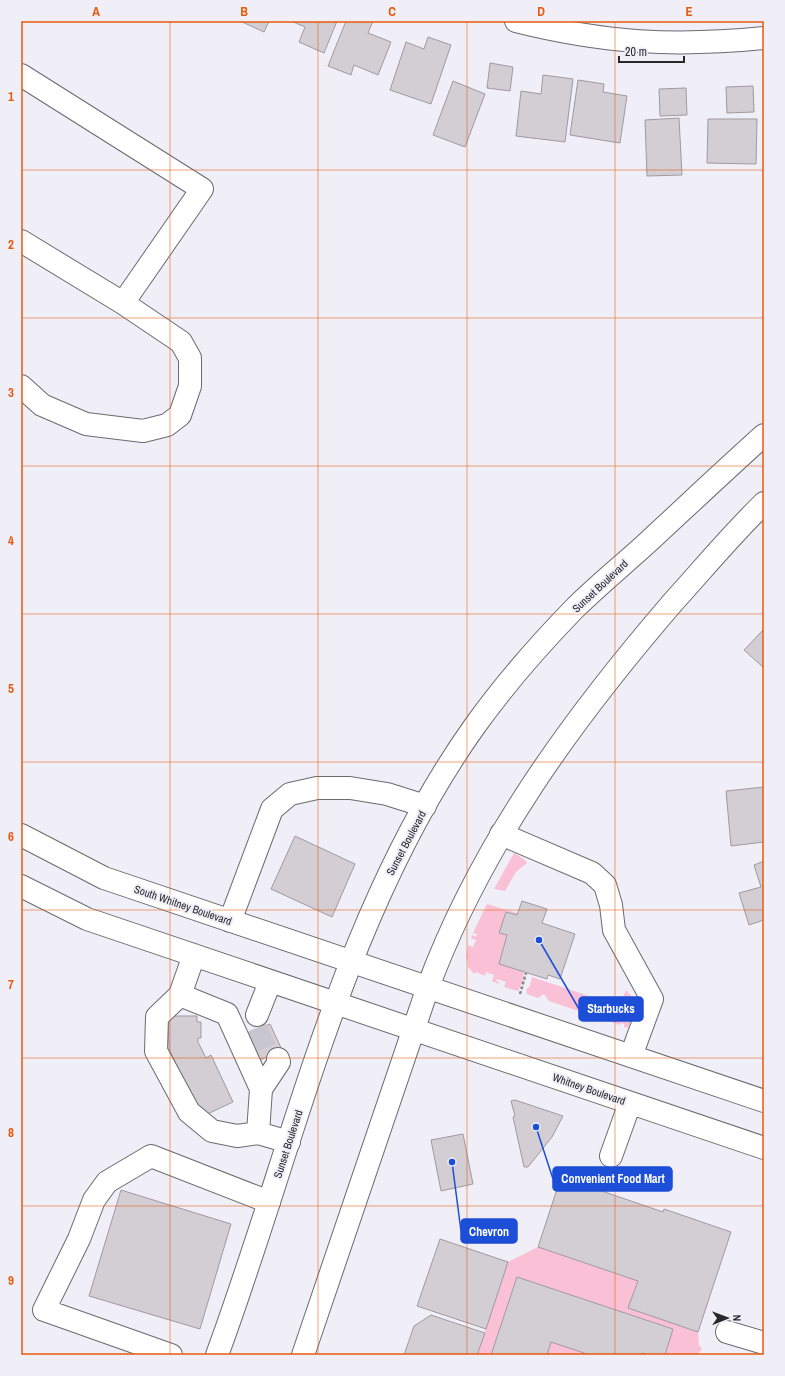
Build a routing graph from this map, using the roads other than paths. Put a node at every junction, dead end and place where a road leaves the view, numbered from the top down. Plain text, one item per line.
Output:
1 (516, 21) edge
2 (764, 38) edge
3 (21, 75) edge
4 (21, 241) edge
5 (124, 303) junction
6 (21, 386) edge
7 (764, 435) edge
8 (764, 503) edge
9 (425, 806) junction
10 (501, 834) junction
11 (21, 835) edge
12 (21, 886) edge
13 (230, 921) junction
14 (194, 955) junction
15 (351, 962) junction
16 (270, 982) junction
17 (428, 987) junction
18 (180, 995) junction
19 (336, 1003) junction
20 (227, 1014) junction
21 (413, 1030) junction
22 (275, 1054) tunnel mouth
23 (630, 1056) junction
24 (261, 1089) junction
25 (764, 1101) edge
26 (630, 1103) junction
27 (258, 1133) junction
28 (289, 1142) junction
29 (764, 1148) edge
30 (612, 1156) dead end
31 (269, 1202) junction
32 (726, 1332) dead end
33 (764, 1343) edge
34 (171, 1355) edge
35 (217, 1355) edge
36 (303, 1355) edge

1 - 2 main road
3 - 5 main road
4 - 5 main road
5 - 6 main road
7 - 9 main road, Sunset Boulevard
8 - 10 main road
9 - 13 main road
9 - 15 main road, Sunset Boulevard
10 - 17 main road
10 - 23 main road
11 - 13 main road, South Whitney Boulevard
12 - 14 main road
13 - 15 main road, South Whitney Boulevard
14 - 16 main road
14 - 18 main road
15 - 17 main road, South Whitney Boulevard
15 - 19 main road, Sunset Boulevard
16 - 19 main road
16 - 20 main road
17 - 21 main road
17 - 23 main road
18 - 20 main road
18 - 27 main road
19 - 21 main road, Whitney Boulevard
19 - 28 main road, Sunset Boulevard
20 - 24 main road
21 - 26 main road, Whitney Boulevard
21 - 36 main road
22 - 24 main road
23 - 25 main road
24 - 27 main road
26 - 29 main road, Whitney Boulevard
26 - 30 main road
27 - 28 main road
28 - 31 main road, Sunset Boulevard
31 - 34 main road
31 - 35 main road, Sunset Boulevard
32 - 33 main road

